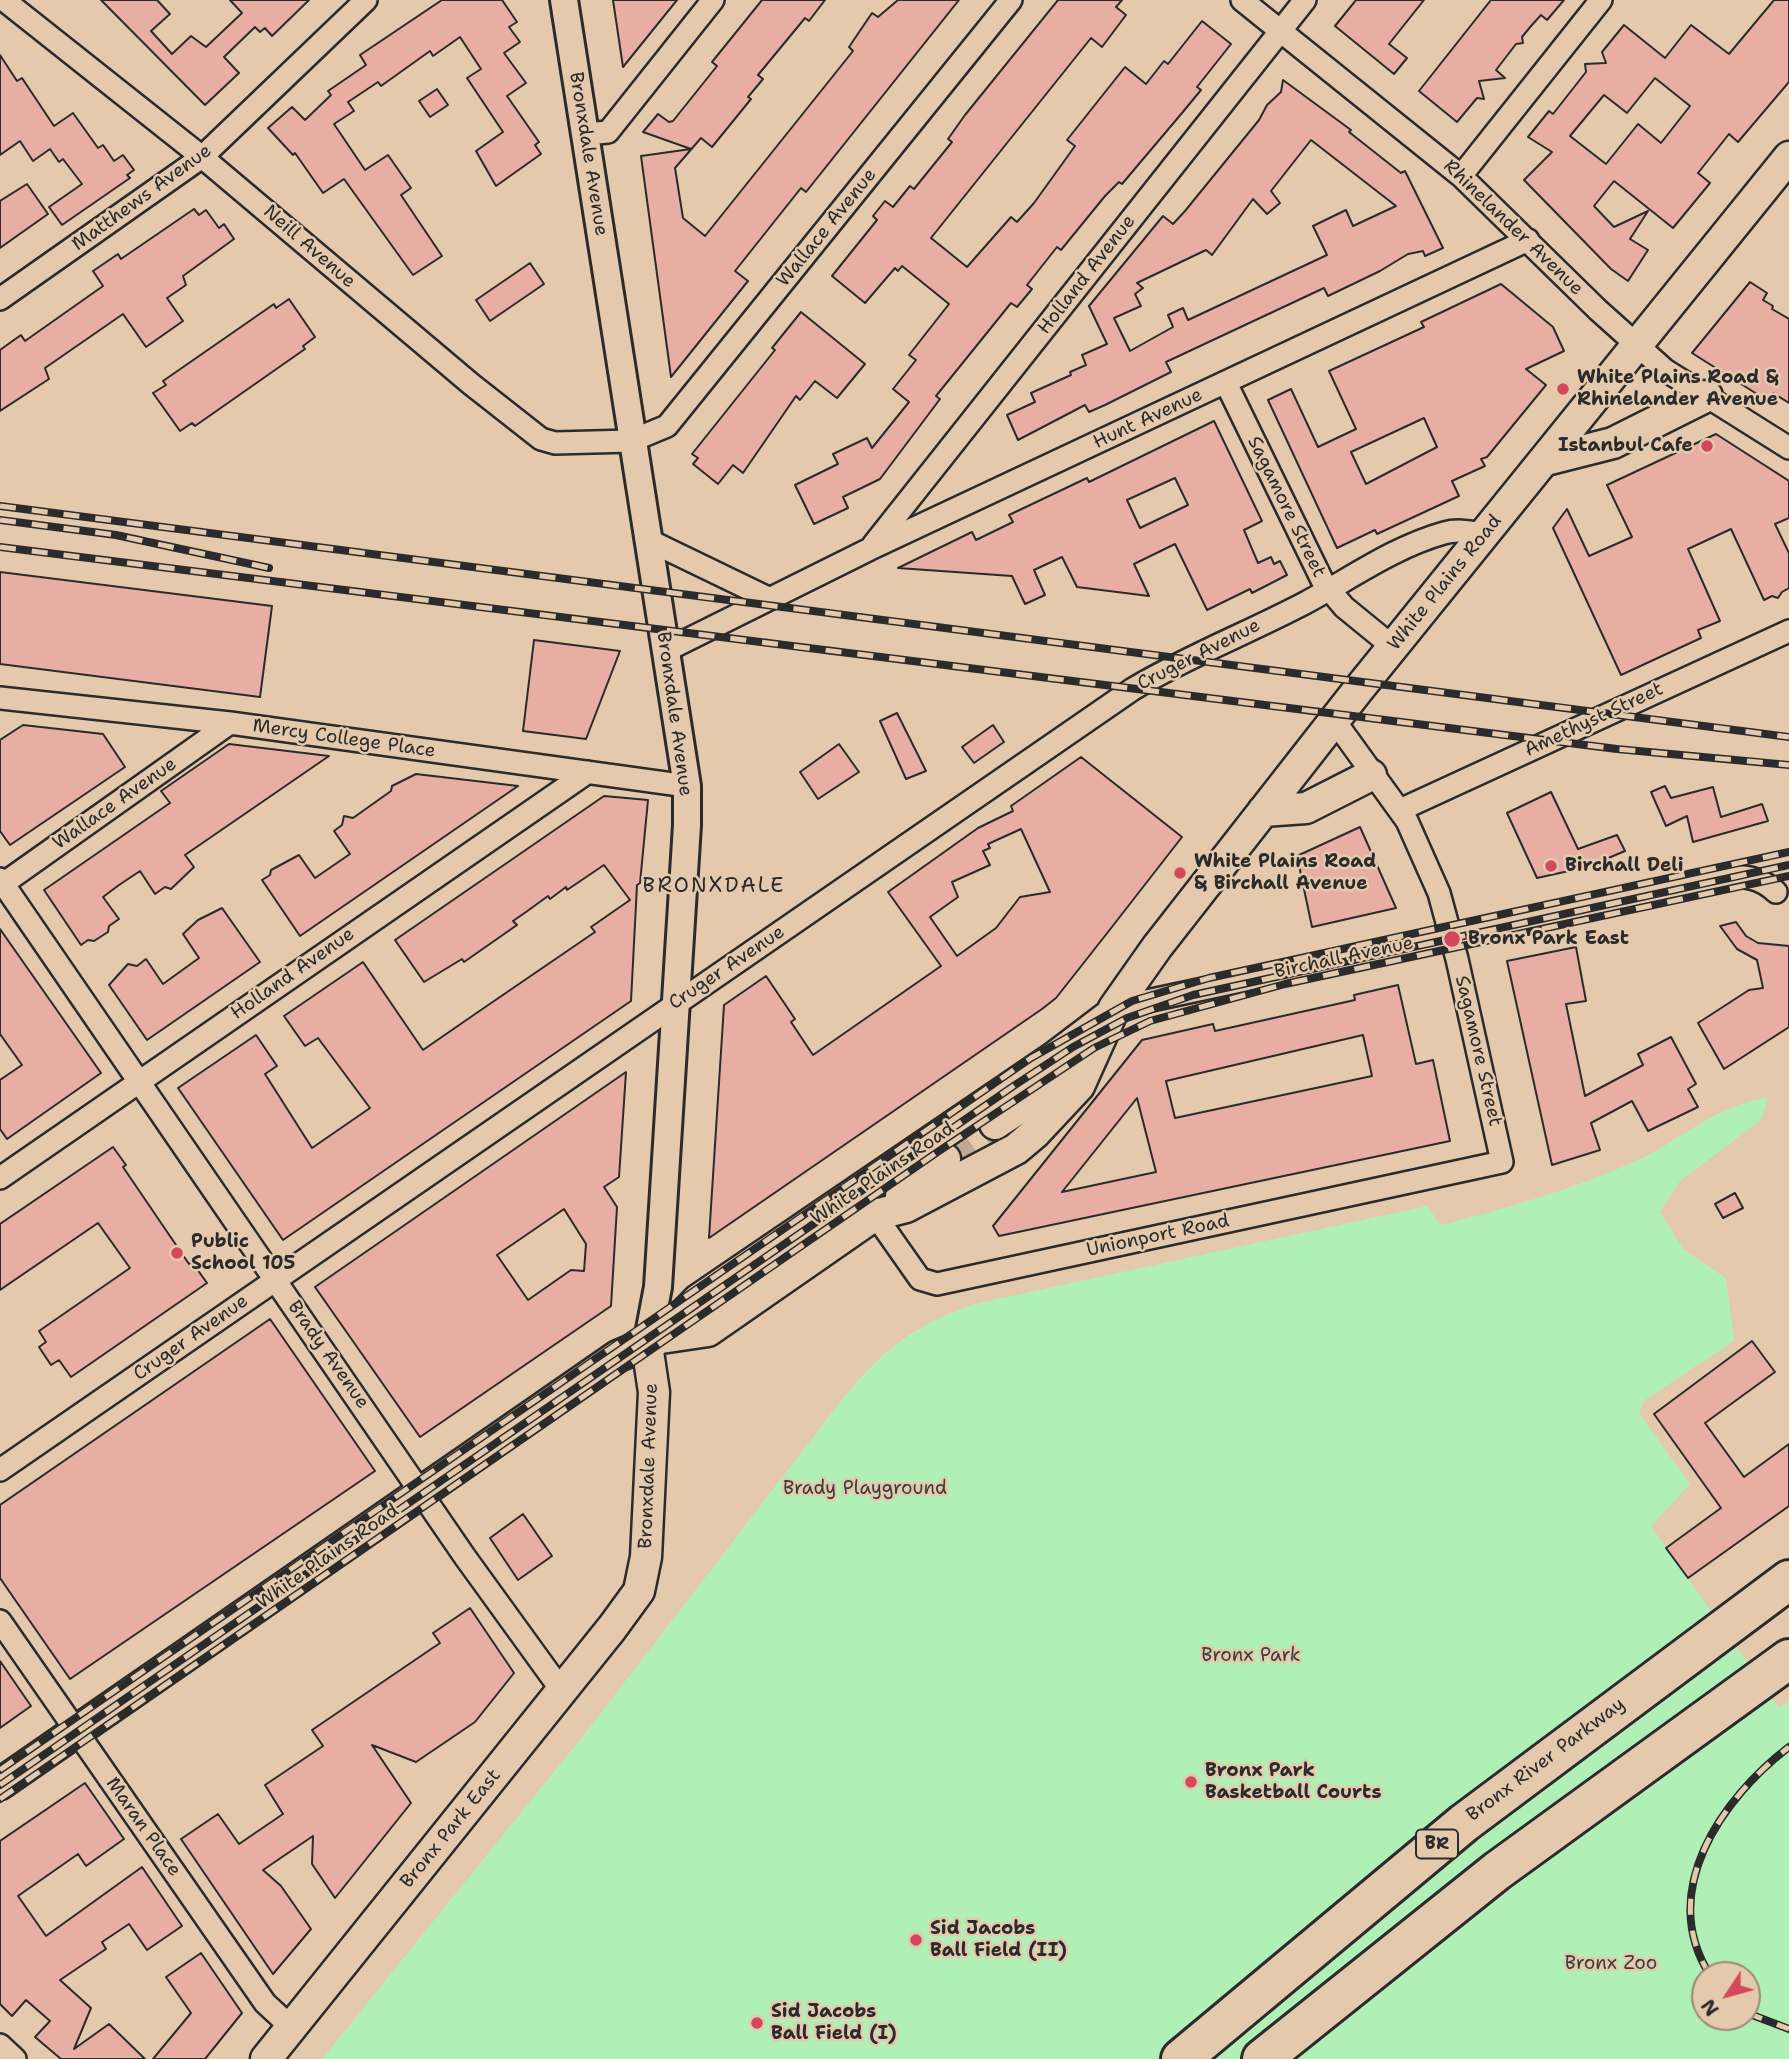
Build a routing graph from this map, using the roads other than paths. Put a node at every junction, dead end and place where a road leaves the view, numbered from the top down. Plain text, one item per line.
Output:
1 (366, 0) edge
2 (565, 0) edge
3 (713, 0) edge
4 (1012, 0) edge
5 (1242, 0) edge
6 (1305, 0) edge
7 (1601, 0) edge
8 (8, 5) edge
9 (1280, 31) junction
10 (585, 134) junction
11 (1789, 156) edge
12 (202, 157) junction
13 (1461, 176) junction
14 (1528, 240) junction
15 (0, 299) edge
16 (1638, 346) junction
17 (1226, 383) junction
18 (1707, 396) junction
19 (631, 441) junction
20 (1789, 448) edge
21 (1546, 460) junction
22 (1486, 535) junction
23 (646, 538) junction
24 (870, 549) junction
25 (1328, 589) junction
26 (768, 598) junction
27 (1789, 631) edge
28 (1393, 648) junction
29 (665, 651) junction
30 (0, 698) edge
31 (1334, 720) junction
32 (230, 723) junction
33 (588, 772) junction
34 (1371, 775) junction
35 (687, 786) junction
36 (1400, 810) junction
37 (1263, 811) junction
38 (1, 883) edge
39 (1776, 892) dead end
40 (1451, 935) junction
41 (676, 1003) junction
42 (1109, 1021) junction
43 (139, 1082) junction
44 (995, 1125) tunnel mouth
45 (945, 1160) tunnel mouth
46 (1502, 1162) joint
47 (0, 1178) edge
48 (859, 1191) junction
49 (881, 1213) junction
50 (275, 1279) junction
51 (654, 1341) junction
52 (0, 1470) edge
53 (422, 1492) junction
54 (1789, 1580) edge
55 (635, 1598) joint
56 (0, 1621) edge
57 (1789, 1659) edge
58 (562, 1691) junction
59 (76, 1731) junction
60 (0, 1784) edge
61 (1440, 1916) junction
62 (292, 2028) junction
63 (0, 2045) edge
64 (15, 2059) edge
65 (266, 2059) edge
66 (1181, 2059) edge
67 (1262, 2059) edge
68 (1297, 2059) edge

1 - 12 street, Matthews Avenue
2 - 10 street, Bronxdale Avenue
3 - 10 street
4 - 19 street, Wallace Avenue
5 - 9 street, Rhinelander Avenue
6 - 9 street, Holland Avenue
7 - 13 street
8 - 12 street, Neill Avenue
9 - 13 street, Rhinelander Avenue
9 - 24 street, Holland Avenue
10 - 19 street, Bronxdale Avenue
11 - 16 main road, White Plains Road
12 - 15 street, Matthews Avenue
12 - 19 street, Neill Avenue
13 - 14 street, Rhinelander Avenue
14 - 16 street, Rhinelander Avenue
14 - 17 street, Hunt Avenue
16 - 18 street, Rhinelander Avenue
16 - 21 main road, White Plains Road
17 - 24 street, Hunt Avenue
17 - 25 street, Sagamore Street
18 - 20 street, Rhinelander Avenue
18 - 21 main road
19 - 23 street, Bronxdale Avenue
21 - 22 main road, White Plains Road
22 - 25 street, Cruger Avenue
22 - 28 main road, White Plains Road
23 - 26 street
23 - 29 street, Bronxdale Avenue
24 - 26 street, Hunt Avenue
25 - 28 street, Sagamore Street
25 - 41 street, Cruger Avenue
26 - 29 street, Hunt Avenue
27 - 36 street, Amethyst Street
28 - 31 main road, White Plains Road
29 - 35 street, Bronxdale Avenue
30 - 32 street, Mercy College Place
31 - 34 street, Sagamore Street
31 - 37 main road, White Plains Road
32 - 33 street, Mercy College Place
32 - 38 street, Wallace Avenue
33 - 35 street, Mercy College Place
33 - 43 street, Holland Avenue
34 - 36 street, Sagamore Street
34 - 37 main road
35 - 41 street, Bronxdale Avenue
36 - 40 street, Sagamore Street
37 - 42 main road, White Plains Road
38 - 43 street, Brady Avenue
39 - 40 street, Birchall Avenue
40 - 42 street, Birchall Avenue
40 - 46 street, Sagamore Street
41 - 50 street, Cruger Avenue
41 - 51 street, Bronxdale Avenue
42 - 44 main road, White Plains Road
42 - 48 main road, White Plains Road
42 - 49 main road, White Plains Road
43 - 47 street, Holland Avenue
43 - 50 street, Brady Avenue
45 - 49 main road, White Plains Road
46 - 49 street, Unionport Road
48 - 49 street, Unionport Road
48 - 51 main road, White Plains Road
49 - 51 main road, White Plains Road
50 - 52 street, Cruger Avenue
50 - 53 street, Brady Avenue
51 - 53 main road, White Plains Road
51 - 55 main road, Bronxdale Avenue
53 - 58 street, Brady Avenue
53 - 59 main road, White Plains Road
54 - 66 highway, Bronx River Parkway / BR
55 - 58 main road, Bronx Park East
56 - 59 street, Maran Place
57 - 61 highway
58 - 62 main road, Bronx Park East
59 - 60 main road, White Plains Road
59 - 62 street, Maran Place
61 - 67 highway
61 - 68 highway
62 - 65 main road, Bronx Park East
63 - 64 street

